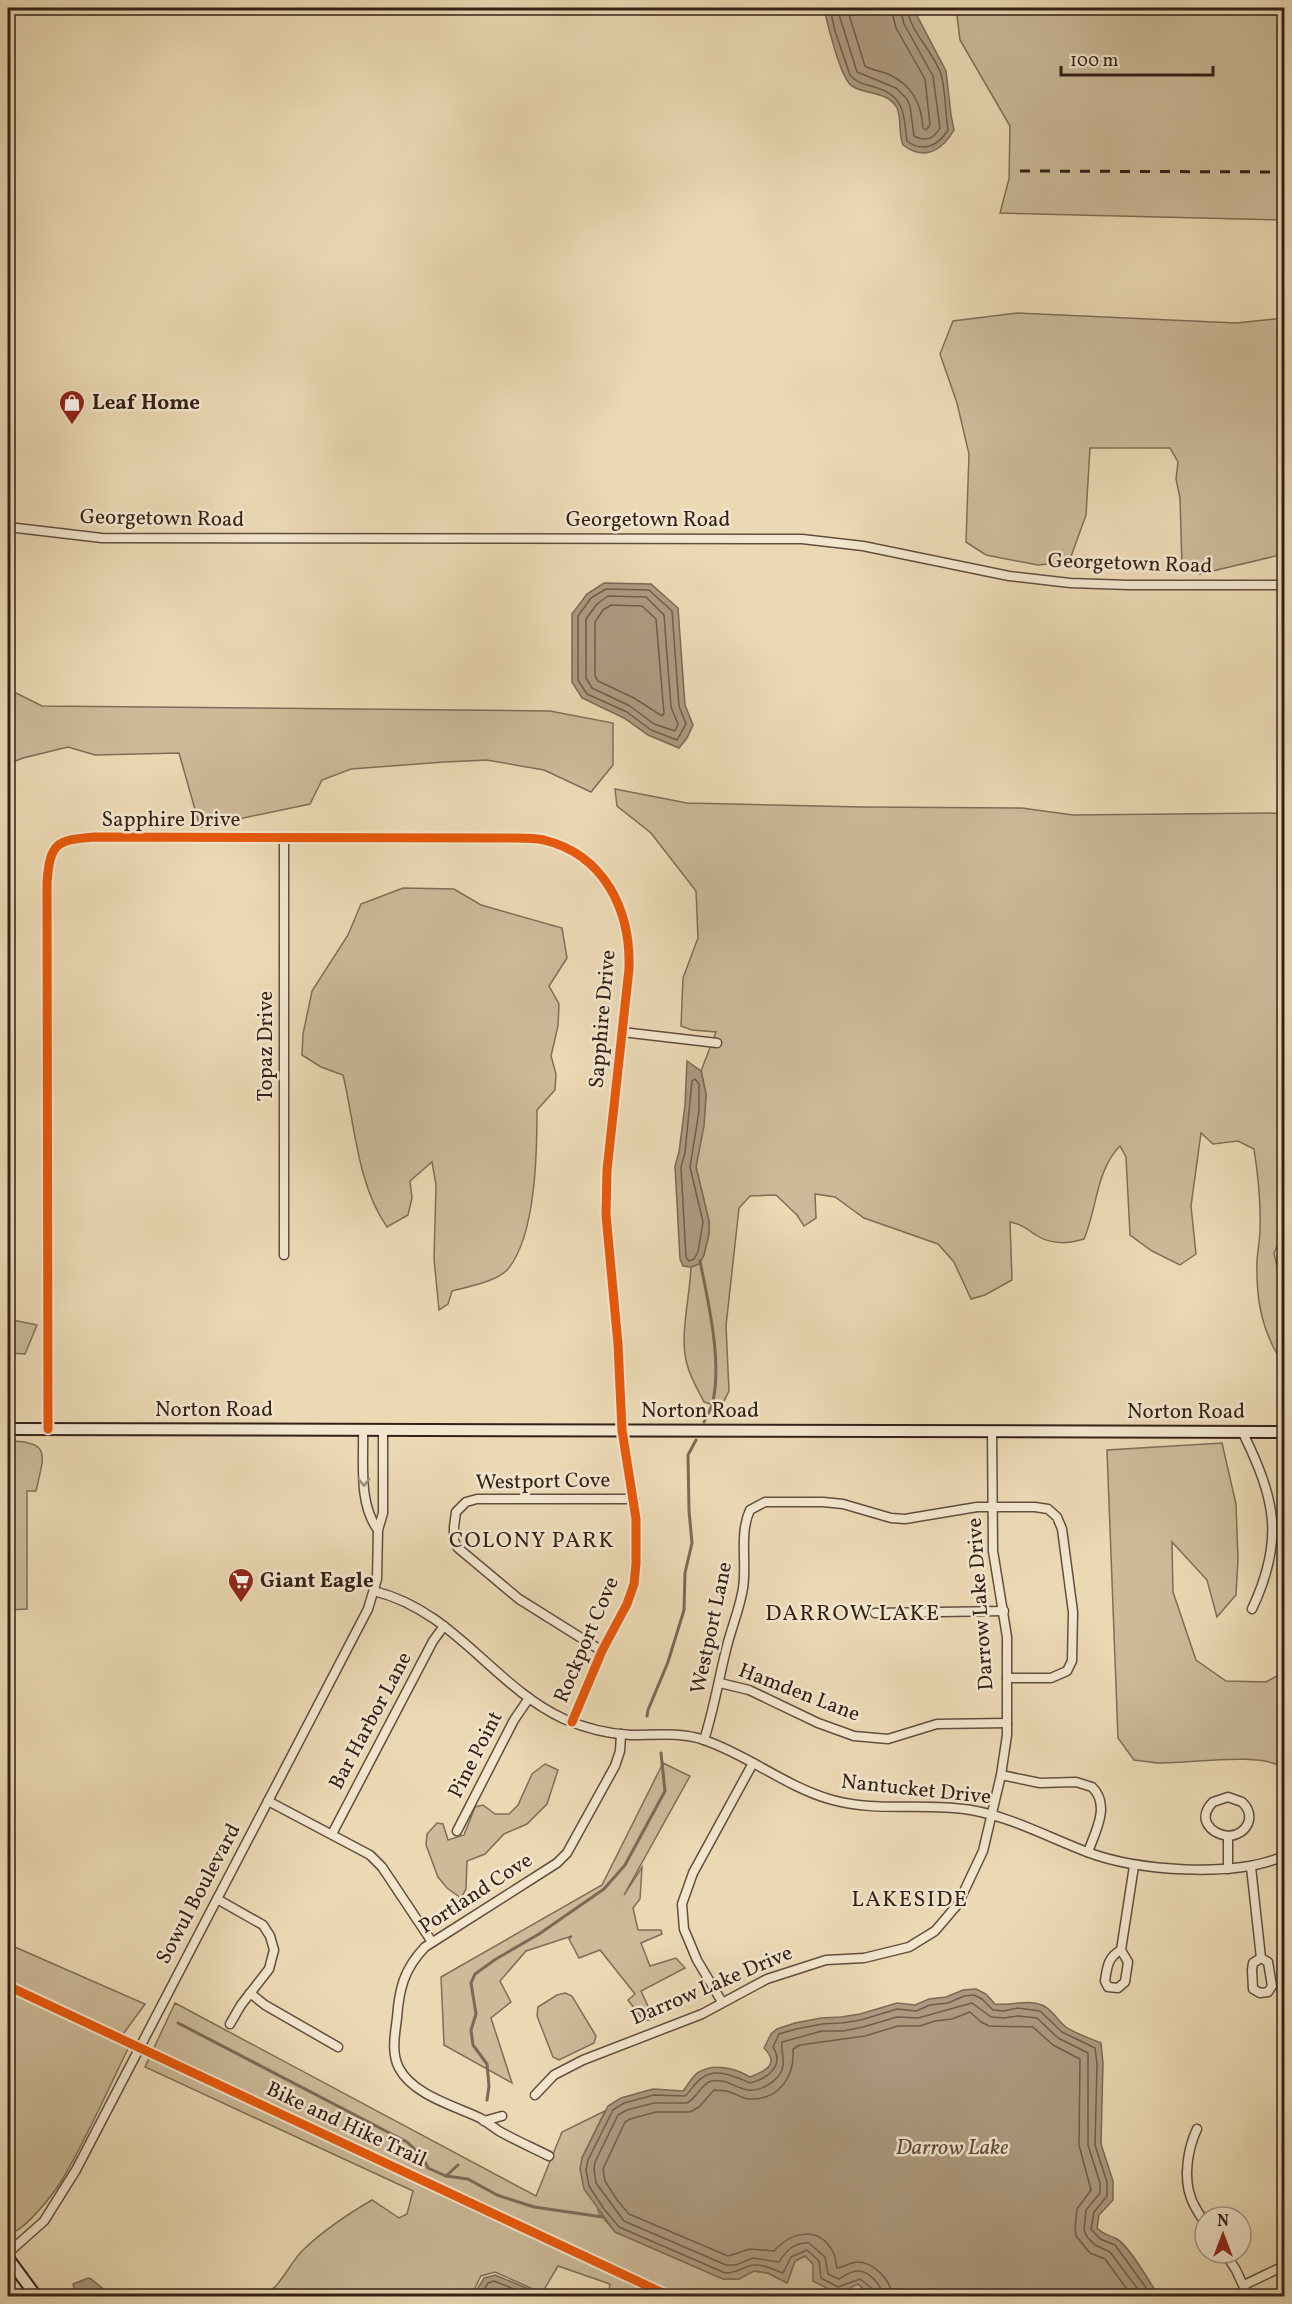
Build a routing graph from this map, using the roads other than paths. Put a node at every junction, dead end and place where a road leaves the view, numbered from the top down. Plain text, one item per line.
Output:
1 (8, 527) edge
2 (1284, 585) edge
3 (284, 838) junction
4 (622, 1032) junction
5 (717, 1043) dead end
6 (284, 1255) dead end
7 (8, 1429) edge
8 (48, 1429) junction
9 (363, 1430) junction
10 (383, 1430) junction
11 (622, 1430) junction
12 (992, 1431) junction
13 (1243, 1432) junction
14 (1284, 1432) edge
15 (634, 1499) junction
16 (992, 1507) junction
17 (378, 1530) junction
18 (374, 1591) junction
19 (1252, 1609) dead end
20 (1004, 1611) junction
21 (875, 1612) dead end
22 (444, 1626) junction
23 (602, 1651) junction
24 (1007, 1678) junction
25 (720, 1683) junction
26 (529, 1698) junction
27 (572, 1722) junction
28 (1007, 1723) junction
29 (621, 1734) junction
30 (704, 1740) junction
31 (753, 1763) junction
32 (1001, 1775) junction
33 (268, 1801) junction
34 (992, 1814) junction
35 (457, 1831) dead end
36 (332, 1834) junction
37 (1228, 1836) junction
38 (1088, 1852) junction
39 (1284, 1856) edge
40 (1134, 1866) junction
41 (1251, 1867) junction
42 (1228, 1869) junction
43 (217, 1899) junction
44 (432, 1942) junction
45 (1121, 1950) dead end
46 (1261, 1958) dead end
47 (250, 1993) junction
48 (722, 2002) junction
49 (230, 2024) dead end
50 (338, 2047) dead end
51 (535, 2096) dead end
52 (502, 2116) dead end
53 (484, 2121) junction
54 (1197, 2129) dead end
55 (549, 2156) dead end
56 (1195, 2205) edge
57 (8, 2253) edge
58 (8, 2258) edge
59 (1232, 2265) edge
60 (1284, 2266) edge
61 (1244, 2285) junction
62 (36, 2296) edge
63 (1248, 2296) edge

1 - 2 street, Georgetown Road
3 - 4 street, Sapphire Drive
3 - 6 street, Topaz Drive
3 - 8 street, Sapphire Drive
4 - 5 street
4 - 11 street, Sapphire Drive
7 - 8 street, Norton Road
8 - 9 street, Norton Road
9 - 10 street, Norton Road
9 -> 17 street, Sowul Boulevard
10 - 11 street, Norton Road
10 - 17 street, Sowul Boulevard
11 - 12 street, Norton Road
11 - 15 street, Rockport Cove
12 - 13 street, Norton Road
12 - 16 street, Darrow Lake Drive
13 - 14 street, Norton Road
13 - 19 street
15 - 23 street, Rockport Cove
15 - 23 street, Westport Cove
16 - 20 street, Darrow Lake Drive
16 - 24 street
16 - 25 street, Westport Lane
17 - 18 street, Sowul Boulevard
18 - 22 street, Nantucket Drive
18 - 33 street, Sowul Boulevard
20 - 21 street
20 - 24 street, Darrow Lake Drive
22 - 26 street, Nantucket Drive
22 - 36 street, Bar Harbor Lane
23 - 27 street, Rockport Cove
24 - 28 street, Darrow Lake Drive
25 - 28 street, Hamden Lane
25 - 30 street, Westport Lane
26 - 27 street, Nantucket Drive
26 - 35 street, Pine Point
27 - 29 street, Nantucket Drive
28 - 32 street, Darrow Lake Drive
29 - 30 street, Nantucket Drive
29 - 44 street, Portland Cove
30 - 31 street, Nantucket Drive
31 - 34 street, Nantucket Drive
31 - 48 street
32 - 34 street, Darrow Lake Drive
32 - 38 street
33 - 36 street
33 - 43 street, Sowul Boulevard
34 - 38 street, Nantucket Drive
34 - 48 street, Darrow Lake Drive
36 - 44 street
37 - 37 street
37 - 42 street
38 - 40 street, Nantucket Drive
39 - 41 street, Nantucket Drive
40 - 42 street, Nantucket Drive
40 - 45 street
41 - 42 street, Nantucket Drive
41 - 46 street
43 - 47 street
43 - 57 street, Sowul Boulevard
44 - 53 street, Portland Cove
47 - 49 street
47 - 50 street
48 - 51 street, Darrow Lake Drive
52 - 53 street
53 - 55 street, Portland Cove
54 - 56 street
58 - 62 street
59 - 61 street
60 - 61 street
61 - 63 street

